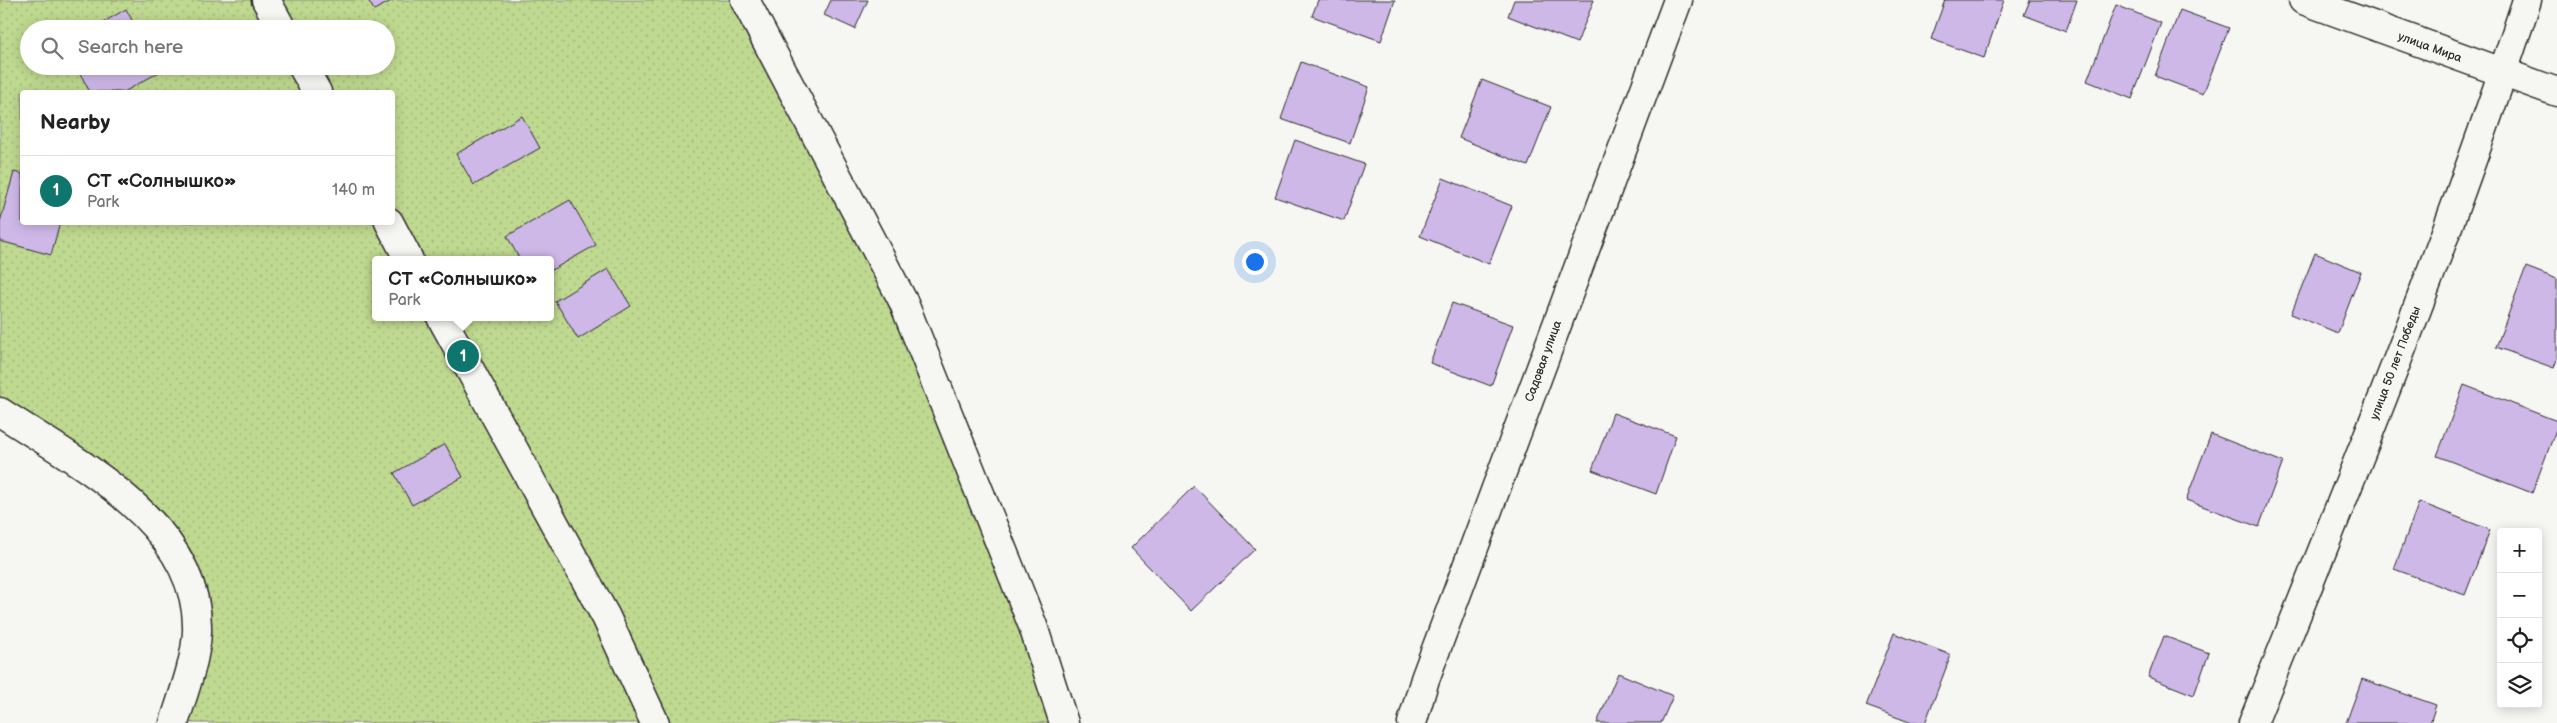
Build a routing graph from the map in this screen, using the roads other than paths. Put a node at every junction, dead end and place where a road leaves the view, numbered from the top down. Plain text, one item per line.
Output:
1 (266, 0) edge
2 (745, 0) edge
3 (1678, 0) edge
4 (2304, 0) edge
5 (2528, 0) edge
6 (277, 20) edge
7 (2503, 74) junction
8 (307, 75) edge
9 (316, 90) edge
10 (2557, 92) edge
11 (390, 225) edge
12 (407, 256) edge
13 (443, 321) edge
14 (0, 412) edge
15 (174, 723) edge
16 (655, 723) edge
17 (1064, 723) edge
18 (1412, 723) edge
19 (2253, 723) edge

1 - 6 street
2 - 17 street
3 - 18 street, Садовая улица
4 - 7 street, улица Мира
5 - 7 street, улица 50 лет Победы
7 - 10 street, улица Мира
7 - 19 street, улица 50 лет Победы
8 - 9 street
11 - 12 street
13 - 16 street
14 - 15 street

